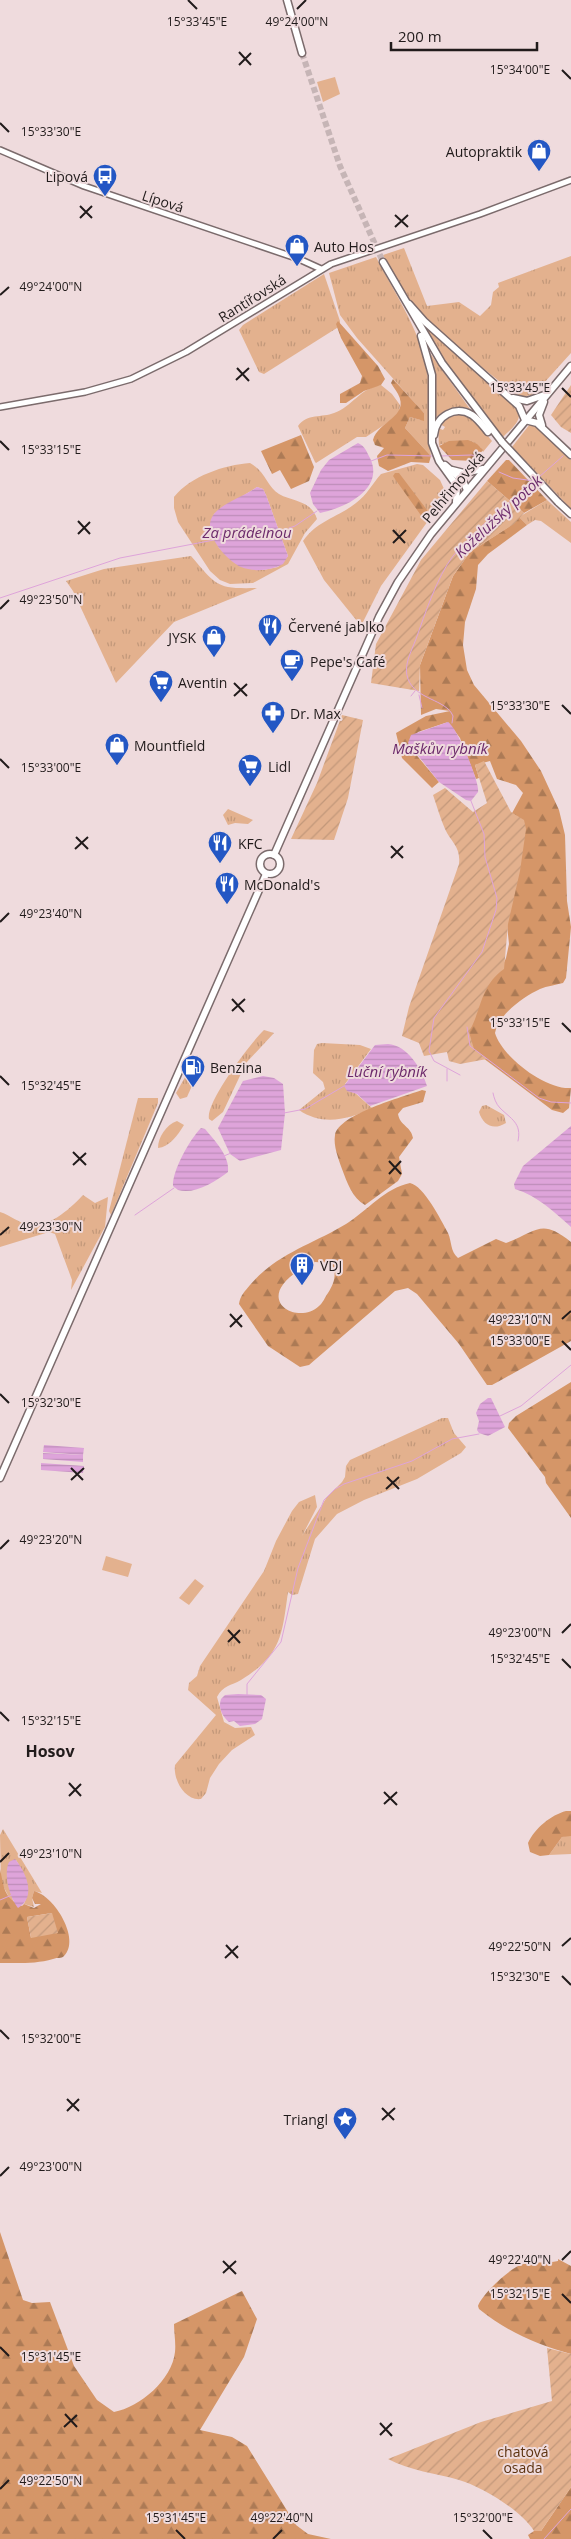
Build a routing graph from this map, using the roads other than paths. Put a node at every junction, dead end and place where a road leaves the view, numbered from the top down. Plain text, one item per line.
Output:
1 (287, 0) edge
2 (302, 53) tunnel mouth
3 (0, 150) edge
4 (571, 180) edge
5 (382, 262) tunnel mouth
6 (321, 269) junction
7 (394, 284) junction
8 (417, 323) junction
9 (571, 366) edge
10 (506, 394) junction
11 (548, 394) junction
12 (0, 407) edge
13 (526, 420) junction
14 (488, 428) junction
15 (547, 432) junction
16 (435, 448) junction
17 (571, 455) edge
18 (439, 458) junction
19 (450, 469) junction
20 (484, 469) junction
21 (457, 486) junction
22 (467, 490) junction
23 (456, 503) junction
24 (571, 514) edge
25 (274, 855) junction
26 (266, 874) junction
27 (0, 1478) edge

1 - 2 main road
3 - 6 street, Lípová
4 - 6 street, Rantířovská
5 - 7 main road
6 - 12 street, Rantířovská
7 - 8 main road
7 - 10 main road
8 - 14 main road
8 - 16 main road
9 - 11 main road, Pelhřimovská
10 - 11 main road
10 - 13 main road
11 - 13 main road, Pelhřimovská
11 - 15 main road
13 - 15 main road
13 - 20 main road, Pelhřimovská
14 - 16 main road
14 - 24 main road, bridge
15 - 17 main road
16 - 18 main road
18 - 19 main road
18 - 21 main road
19 - 20 main road
19 - 22 main road
20 - 22 main road, Pelhřimovská
21 - 22 main road
21 - 23 main road
22 - 23 main road, Pelhřimovská
23 - 25 main road, Pelhřimovská
25 - 26 main road
25 - 26 main road
26 - 27 main road

